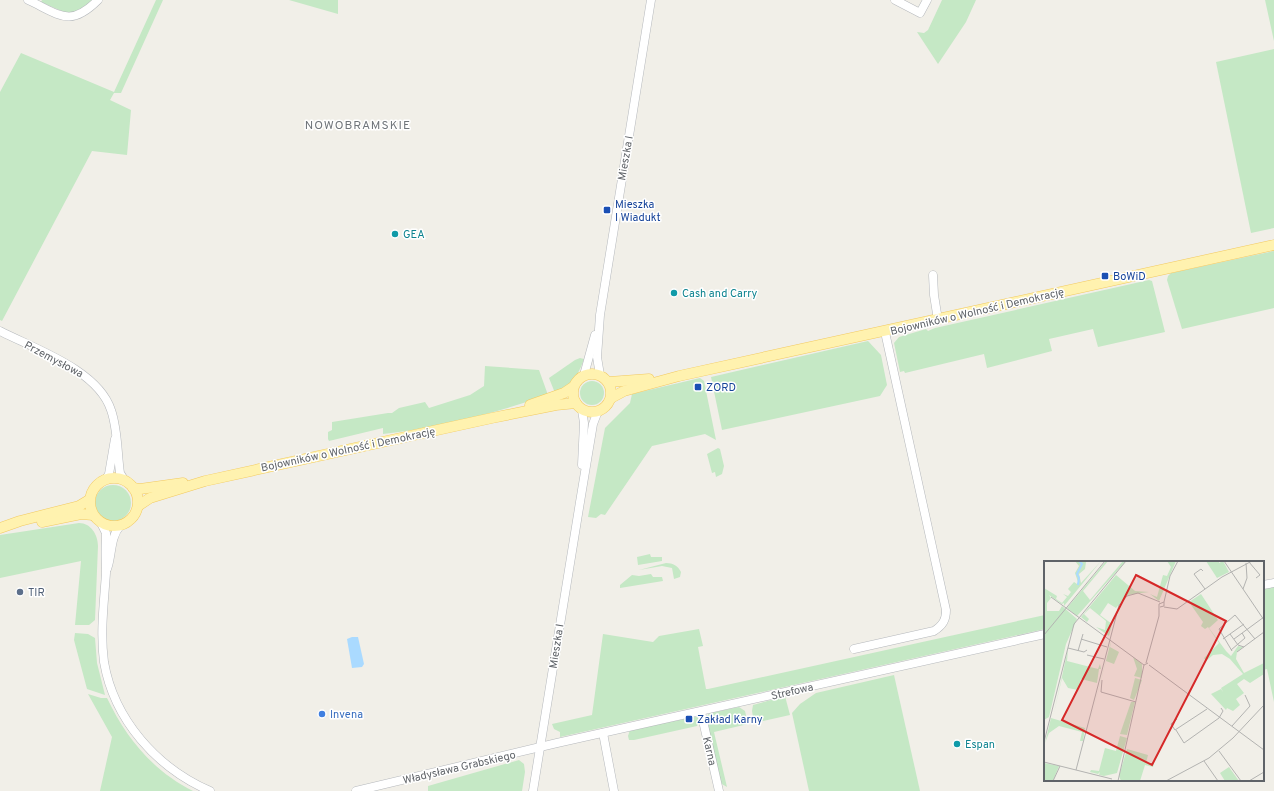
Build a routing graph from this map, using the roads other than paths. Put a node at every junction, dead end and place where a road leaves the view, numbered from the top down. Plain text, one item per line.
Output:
1 (28, 0) edge
2 (98, 0) edge
3 (651, 0) edge
4 (895, 0) edge
5 (928, 0) edge
6 (1274, 245) edge
7 (933, 275) dead end
8 (600, 315) junction
9 (938, 320) junction
10 (0, 331) edge
11 (885, 332) junction
12 (584, 375) junction
13 (600, 375) junction
14 (679, 376) junction
15 (608, 382) junction
16 (573, 387) junction
17 (611, 398) junction
18 (579, 406) junction
19 (598, 411) junction
20 (492, 418) junction
21 (115, 438) junction
22 (106, 479) junction
23 (125, 481) junction
24 (205, 481) junction
25 (134, 488) junction
26 (90, 500) junction
27 (580, 502) junction
28 (138, 506) junction
29 (93, 515) junction
30 (101, 523) junction
31 (120, 526) junction
32 (2, 527) edge
33 (106, 572) junction
34 (1274, 583) edge
35 (1264, 585) edge
36 (1044, 634) edge
37 (854, 649) dead end
38 (701, 712) junction
39 (603, 733) junction
40 (539, 748) junction
41 (210, 791) edge
42 (356, 791) edge
43 (533, 791) edge
44 (614, 791) edge
45 (719, 791) edge

1 - 2 street
3 - 8 street, Mieszka I
4 - 5 street
6 - 9 main road, Bojowników o Wolność i Demokrację
7 - 9 street
8 - 12 street, Mieszka I
8 - 13 street, Mieszka I
9 - 11 main road, Bojowników o Wolność i Demokrację
10 - 21 street, Przemysłowa
11 - 14 main road, Bojowników o Wolność i Demokrację
11 - 37 street
12 - 13 main road
12 - 16 main road
13 - 15 main road
14 - 15 main road, Bojowników o Wolność i Demokrację
14 - 17 main road, Bojowników o Wolność i Demokrację
15 - 17 main road
16 - 18 main road
16 - 20 main road, Bojowników o Wolność i Demokrację
17 - 19 main road
18 - 19 main road
18 - 20 main road, Bojowników o Wolność i Demokrację
18 - 27 street, Mieszka I
19 - 27 street, Mieszka I
20 - 24 main road, Bojowników o Wolność i Demokrację
21 - 22 street, Przemysłowa
21 - 23 street, Przemysłowa
22 - 23 main road
22 - 26 main road
23 - 25 main road
24 - 25 main road, Bojowników o Wolność i Demokrację
24 - 28 main road, Bojowników o Wolność i Demokrację
25 - 28 main road
26 - 29 main road
26 - 32 main road
27 - 40 street, Mieszka I
28 - 31 main road
29 - 30 main road
29 - 32 main road
30 - 31 main road
30 - 33 street
31 - 33 street
33 - 41 street
34 - 35 street
36 - 38 street, Strefowa
38 - 39 street, Strefowa
38 - 45 street, Karna
39 - 40 street, Strefowa
39 - 44 street
40 - 42 street, Władysława Grabskiego
40 - 43 street, Mieszka I

